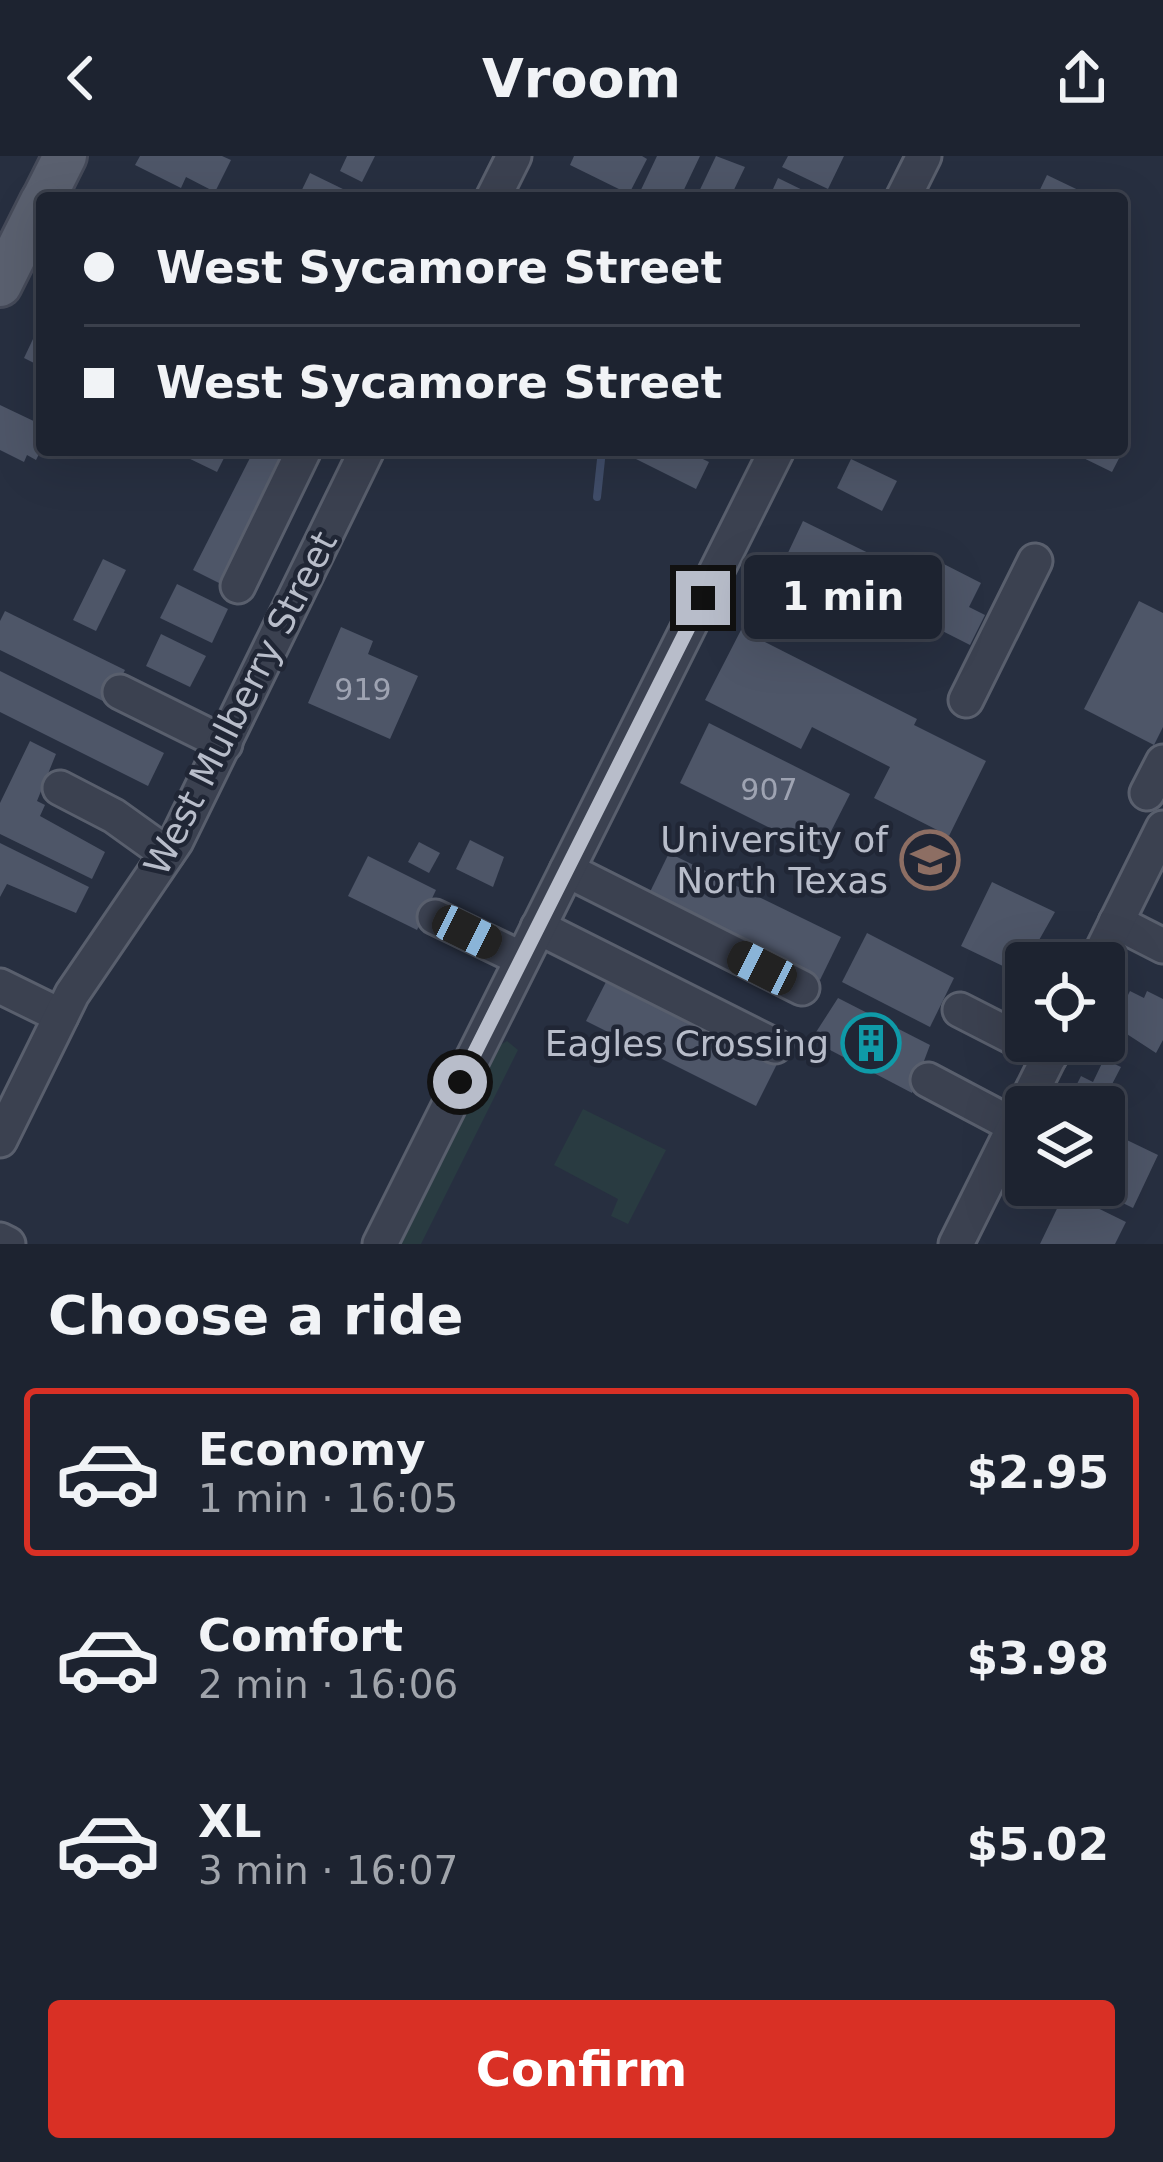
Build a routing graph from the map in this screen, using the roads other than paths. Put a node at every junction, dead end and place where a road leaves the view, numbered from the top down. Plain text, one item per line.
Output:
1 (65, 156) edge
2 (514, 156) edge
3 (924, 156) edge
4 (47, 192) edge
5 (496, 192) edge
6 (906, 192) edge
7 (36, 214) edge
8 (0, 285) edge
9 (301, 456) edge
10 (364, 456) edge
11 (774, 456) edge
12 (282, 496) junction
13 (334, 520) junction
14 (1035, 561) dead end
15 (238, 586) dead end
16 (120, 692) dead end
17 (965, 700) dead end
18 (225, 744) junction
19 (1163, 762) edge
20 (60, 788) dead end
21 (1147, 793) dead end
22 (1163, 828) edge
23 (167, 854) junction
24 (567, 870) junction
25 (435, 917) dead end
26 (1116, 922) junction
27 (538, 927) junction
28 (1106, 942) edge
29 (1163, 946) edge
30 (522, 959) junction
31 (0, 986) edge
32 (802, 988) dead end
33 (960, 1010) dead end
34 (61, 1016) junction
35 (1005, 1028) edge
36 (775, 1046) dead end
37 (928, 1080) dead end
38 (1005, 1121) edge
39 (0, 1140) edge
40 (1005, 1146) edge
41 (0, 1240) edge
42 (8, 1244) edge
43 (380, 1244) edge
44 (956, 1244) edge

1 - 4 main road
2 - 5 street
3 - 6 street
7 - 8 main road
9 - 12 street
10 - 13 street, West Mulberry Street
11 - 24 street
12 - 13 street
12 - 15 street
13 - 18 street, West Mulberry Street
14 - 17 street
16 - 18 street
18 - 23 street, West Mulberry Street
19 - 21 street
20 - 23 street
22 - 26 street
23 - 34 street, West Mulberry Street
24 - 27 street
24 - 32 street
25 - 30 street
26 - 28 street
26 - 29 street
27 - 30 street
27 - 36 street
30 - 43 street
31 - 34 street
33 - 35 street
34 - 39 street, West Mulberry Street
37 - 38 street
40 - 44 street
41 - 42 street

